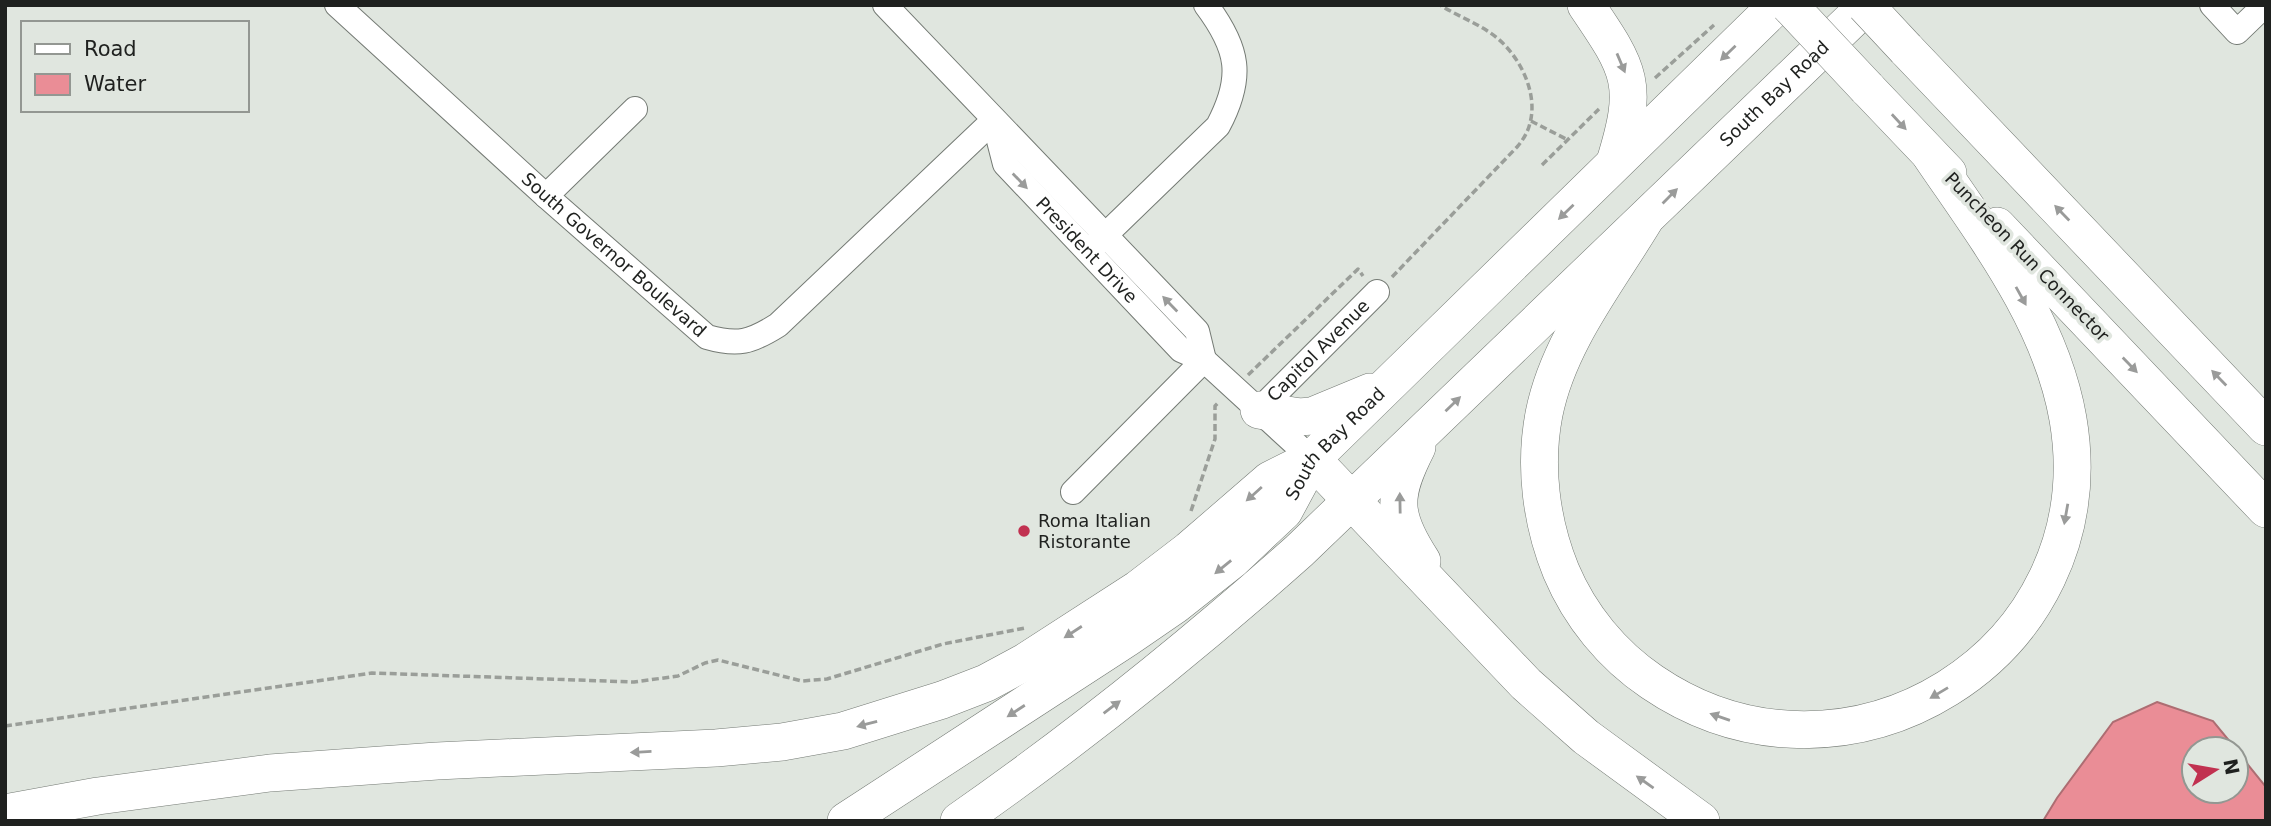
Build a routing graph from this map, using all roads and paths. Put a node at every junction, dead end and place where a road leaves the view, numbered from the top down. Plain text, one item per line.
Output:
1 (885, 5) edge
2 (1206, 5) edge
3 (1440, 5) edge
4 (1586, 5) edge
5 (1777, 5) edge
6 (1789, 5) edge
7 (1866, 5) edge
8 (2212, 5) edge
9 (2265, 5) edge
10 (339, 6) edge
11 (635, 109) dead end
12 (994, 120) junction
13 (1531, 121) junction
14 (1567, 140) dead end
15 (1931, 156) junction
16 (1614, 165) junction
17 (546, 196) junction
18 (1644, 221) junction
19 (1096, 244) junction
20 (1377, 292) junction
21 (1204, 360) junction
22 (1252, 371) dead end
23 (1390, 383) junction
24 (1215, 406) dead end
25 (1259, 410) junction
26 (2266, 427) edge
27 (1425, 431) junction
28 (1312, 459) junction
29 (1073, 492) dead end
30 (1351, 502) junction
31 (2266, 509) edge
32 (1188, 518) dead end
33 (1451, 606) junction
34 (1026, 628) dead end
35 (5, 726) edge
36 (5, 813) edge
37 (846, 821) edge
38 (959, 821) edge
39 (1702, 821) edge

1 - 12 street, President Drive
2 - 19 street
3 - 13 path
4 -> 16 highway
5 -> 16 highway, South Bay Road
6 -> 15 highway, Puncheon Run Connector, bridge
18 -> 7 highway, South Bay Road
26 -> 7 highway, bridge
8 - 9 street
10 - 17 street, South Governor Boulevard
11 - 17 street
12 - 17 street, South Governor Boulevard
12 - 19 street, President Drive
13 - 14 path
13 - 20 path
15 -> 18 highway
15 -> 31 highway, Puncheon Run Connector
16 -> 23 highway, South Bay Road
27 -> 18 highway, South Bay Road
19 - 21 street, President Drive
20 - 22 path
20 - 25 street, Capitol Avenue
21 - 25 street, President Drive
21 - 29 street
23 - 25 highway
23 - 28 highway, South Bay Road
24 - 32 path
25 - 28 street, President Drive
27 - 30 highway, South Bay Road
33 -> 27 highway
28 - 30 highway
28 -> 36 highway
28 -> 37 highway, South Bay Road
30 - 33 highway
38 -> 30 highway, South Bay Road
39 -> 33 highway
34 - 35 path

